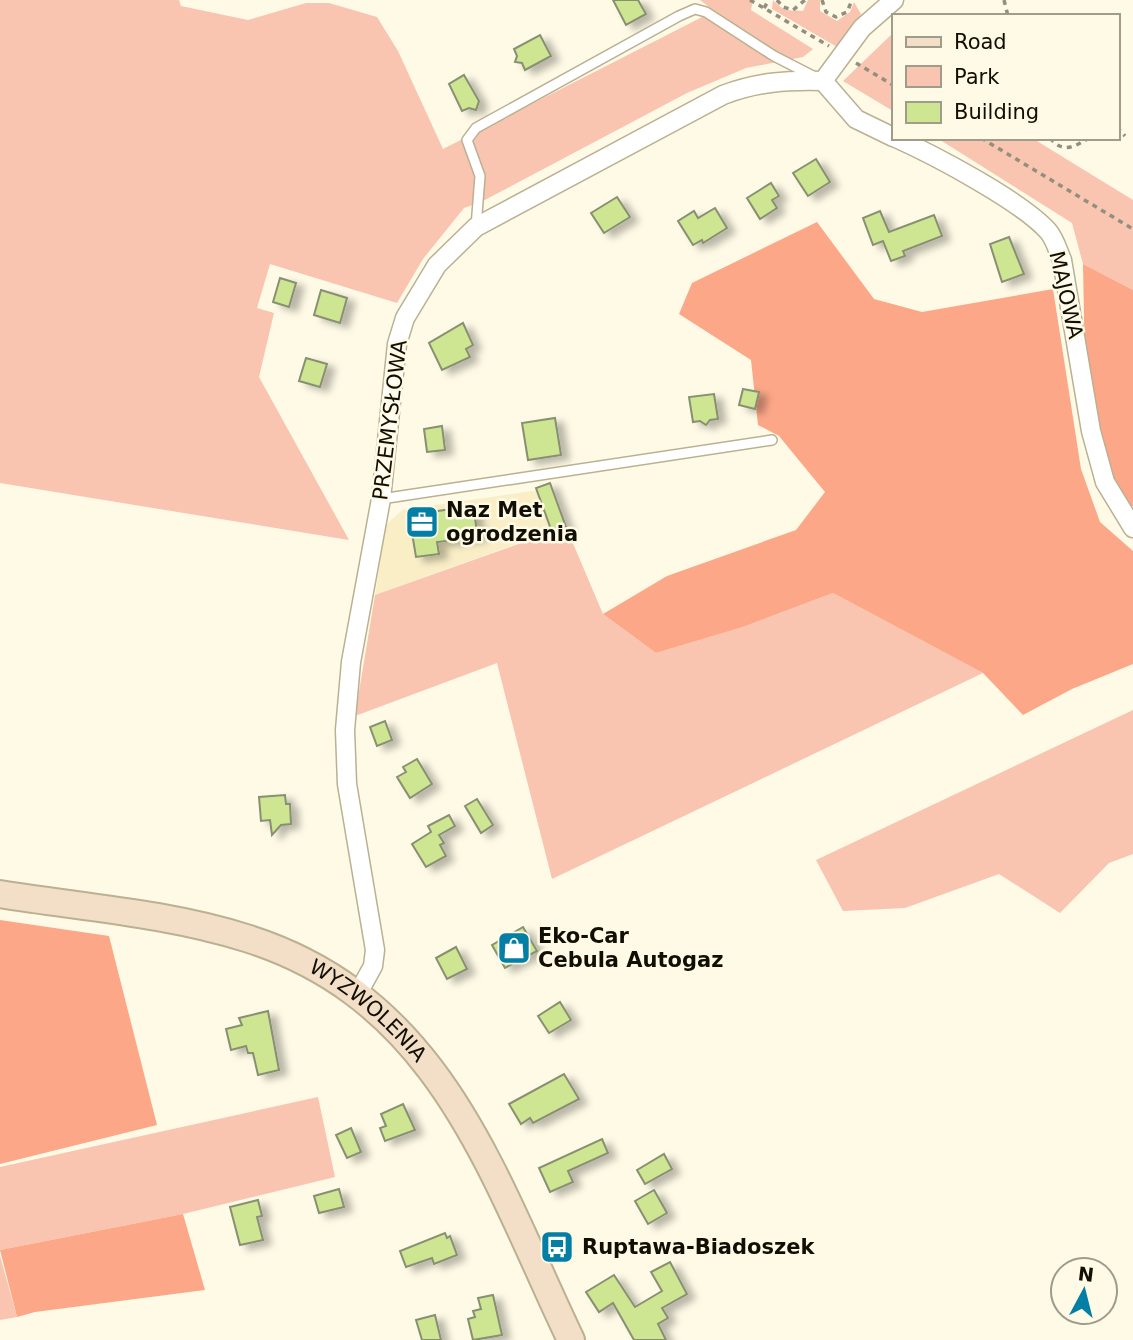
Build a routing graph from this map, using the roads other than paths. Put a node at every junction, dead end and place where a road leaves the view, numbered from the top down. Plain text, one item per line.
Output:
1 (894, 0) edge
2 (823, 81) junction
3 (892, 137) edge
4 (900, 140) edge
5 (476, 227) junction
6 (772, 440) dead end
7 (381, 499) junction
8 (1133, 528) edge
9 (0, 894) edge
10 (357, 995) junction
11 (571, 1340) edge

1 - 2 street
2 - 3 street, MAJOWA
2 - 5 street, PRZEMYSŁOWA
2 - 5 lane
4 - 8 street, MAJOWA
5 - 7 street, PRZEMYSŁOWA
6 - 7 lane
7 - 10 street, PRZEMYSŁOWA
9 - 10 street, WYZWOLENIA
10 - 11 street, WYZWOLENIA

